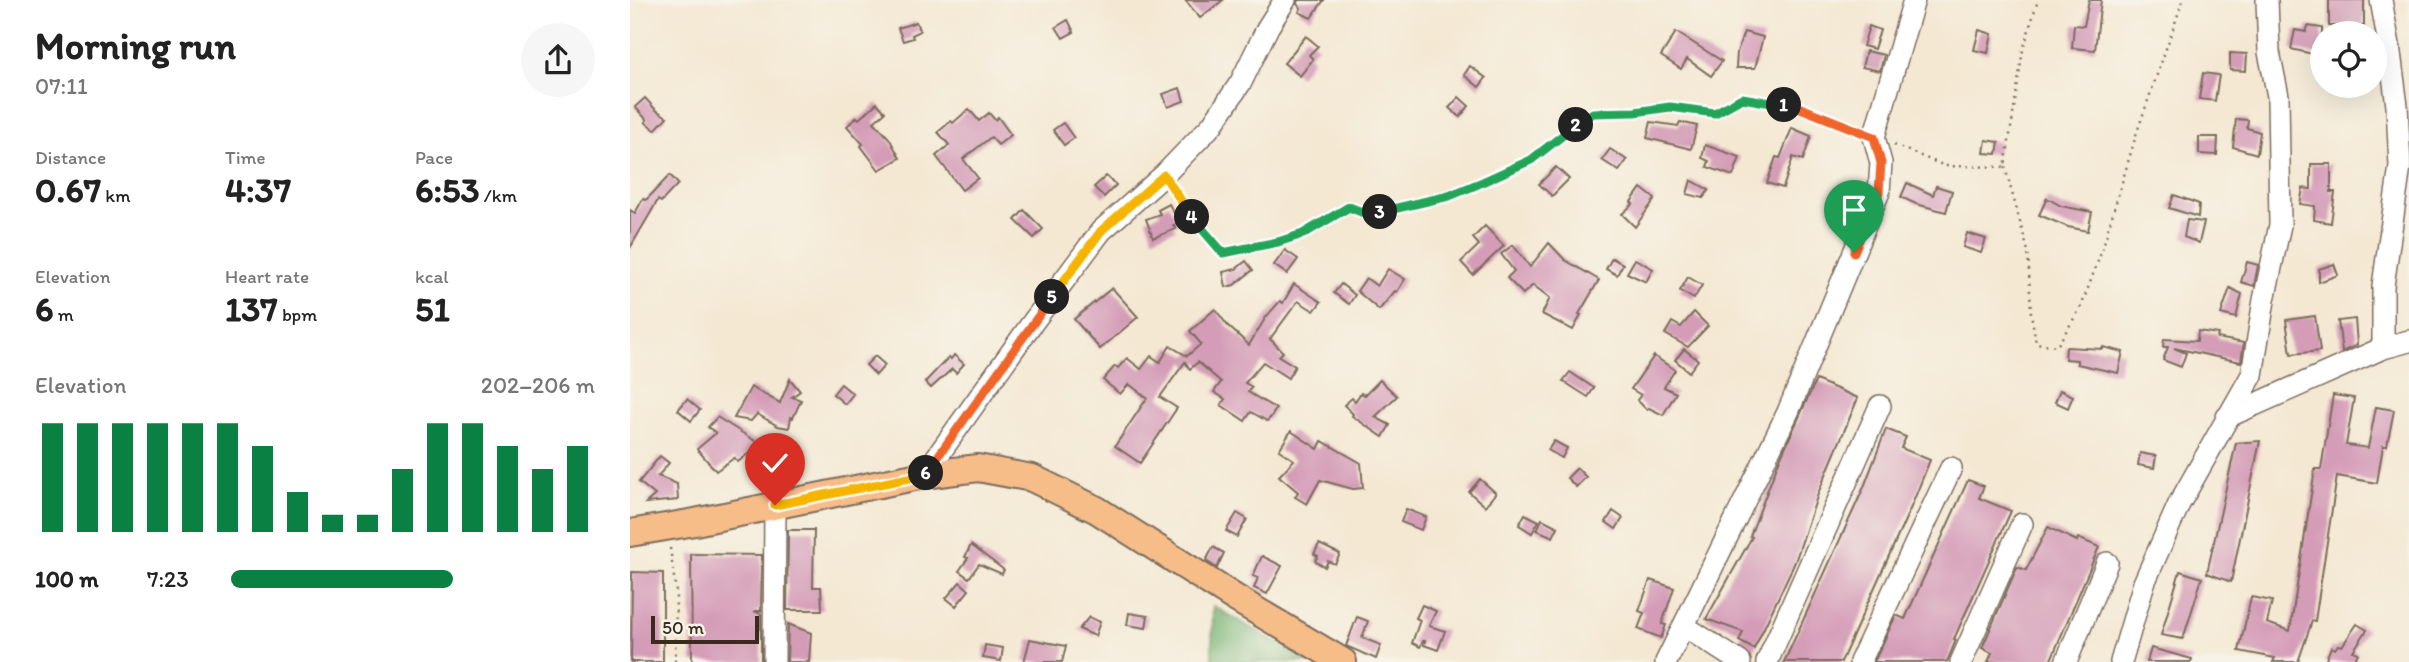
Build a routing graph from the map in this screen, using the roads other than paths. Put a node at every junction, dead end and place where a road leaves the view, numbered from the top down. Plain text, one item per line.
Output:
1 (1285, 0) edge
2 (1914, 0) edge
3 (2267, 0) edge
4 (2381, 0) edge
5 (2409, 341) edge
6 (2383, 348) junction
7 (1880, 406) dead end
8 (2227, 416) junction
9 (1951, 468) dead end
10 (924, 475) junction
11 (775, 505) junction
12 (2022, 524) dead end
13 (630, 533) edge
14 (2107, 563) dead end
15 (1684, 626) junction
16 (774, 662) edge
17 (1343, 662) edge
18 (1666, 662) edge
19 (1740, 662) edge
20 (1767, 662) edge
21 (1860, 662) edge
22 (1961, 662) edge
23 (2066, 662) edge
24 (2121, 662) edge

1 - 10 street
2 - 15 street
3 - 8 street
4 - 6 street
5 - 6 street
6 - 8 street
7 - 20 street
8 - 24 street
9 - 21 street
10 - 11 main road
10 - 17 main road
11 - 13 main road
11 - 16 street
12 - 22 street
14 - 23 street
15 - 18 street
15 - 19 street

